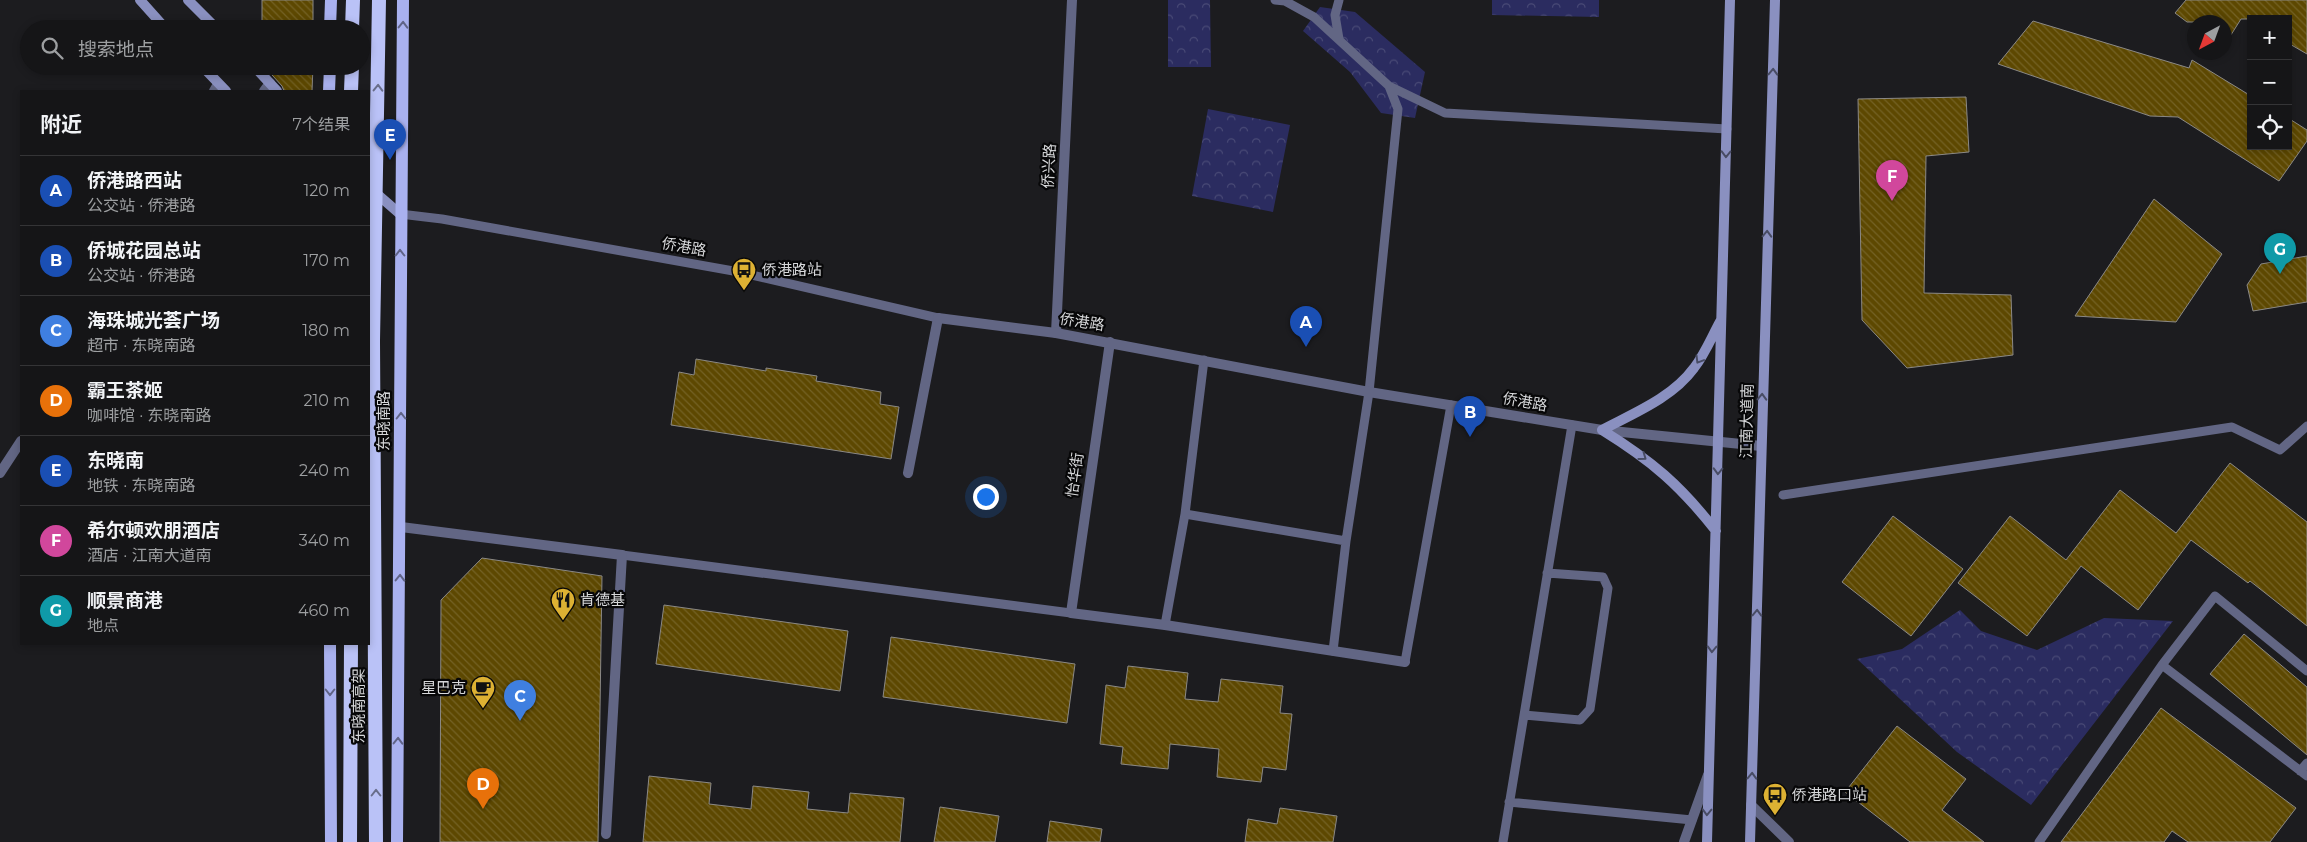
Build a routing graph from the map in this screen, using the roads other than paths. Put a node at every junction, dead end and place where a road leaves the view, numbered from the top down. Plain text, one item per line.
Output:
1 (140, 0) edge
2 (188, 0) edge
3 (331, 0) edge
4 (353, 0) edge
5 (379, 0) edge
6 (403, 0) edge
7 (1072, 0) edge
8 (1275, 0) edge
9 (1339, 0) edge
10 (1730, 0) edge
11 (1775, 0) edge
12 (158, 20) edge
13 (208, 20) edge
14 (331, 20) edge
15 (352, 20) edge
16 (1339, 40) junction
17 (209, 75) edge
18 (260, 75) edge
19 (330, 75) edge
20 (352, 75) edge
21 (1389, 86) junction
22 (219, 89) edge
23 (270, 89) edge
24 (329, 90) edge
25 (352, 90) edge
26 (1727, 128) junction
27 (370, 188) edge
28 (370, 204) edge
29 (400, 214) junction
30 (938, 318) junction
31 (1722, 318) junction
32 (1056, 333) junction
33 (1110, 342) junction
34 (1204, 360) junction
35 (1369, 392) junction
36 (1451, 405) junction
37 (1572, 425) junction
38 (2307, 426) edge
39 (1602, 430) junction
40 (1719, 442) junction
41 (20, 443) edge
42 (1761, 446) junction
43 (0, 473) edge
44 (908, 473) dead end
45 (1783, 496) dead end
46 (1185, 514) junction
47 (401, 527) junction
48 (1716, 531) junction
49 (1346, 541) junction
50 (622, 555) junction
51 (1547, 573) junction
52 (1071, 612) junction
53 (1165, 625) junction
54 (330, 645) edge
55 (352, 645) edge
56 (1333, 651) junction
57 (1405, 662) joint
58 (2162, 665) junction
59 (2307, 670) edge
60 (1524, 715) junction
61 (2307, 763) edge
62 (1708, 774) junction
63 (2304, 774) edge
64 (1509, 802) junction
65 (1751, 805) junction
66 (1692, 820) junction
67 (606, 834) dead end
68 (331, 842) edge
69 (350, 842) edge
70 (376, 842) edge
71 (397, 842) edge
72 (1503, 842) edge
73 (1684, 842) edge
74 (1706, 842) edge
75 (1750, 842) edge
76 (1789, 842) edge
77 (2039, 842) edge

1 - 12 main road
2 - 13 main road
3 - 14 main road
4 - 15 highway
70 -> 5 highway, 东晓南高架, bridge
29 -> 6 main road, 东晓南路
7 - 32 street, 侨兴路
8 - 16 lane
9 - 16 lane
10 - 26 main road, 江南大道南
42 -> 11 main road, 江南大道南
16 - 21 lane
17 - 22 main road
18 - 23 main road
19 - 24 main road
20 - 25 highway
21 - 26 lane
21 - 35 lane
26 -> 31 main road, 江南大道南
27 - 29 main road
28 - 29 main road
29 - 30 lane, 侨港路
47 -> 29 main road, 东晓南路
30 - 32 street, 侨港路
30 - 44 street
31 -> 39 main road
31 - 40 main road, 江南大道南
32 - 33 street, 侨港路
33 - 34 street, 侨港路
33 - 52 street, 怡华街
34 - 35 street, 侨港路
34 - 46 lane
35 - 36 street, 侨港路
35 - 49 lane
36 - 37 street, 侨港路
36 - 57 lane
37 - 39 street, 侨港路
37 - 51 lane
38 - 45 lane
39 - 40 street, 侨港路
39 -> 48 main road
40 - 42 street, 侨港路
40 -> 48 main road, 江南大道南
41 - 43 street
65 -> 42 main road, 江南大道南
46 - 49 lane
46 - 53 lane
47 - 50 street
71 -> 47 main road, 东晓南路
48 -> 62 main road, 江南大道南
49 - 56 lane
50 - 52 lane
50 - 67 street
51 - 60 lane
51 - 60 lane
52 - 53 street
53 - 56 street
54 -> 68 main road
55 - 69 highway, 东晓南高架
56 - 57 street
58 - 59 lane
58 - 63 lane
58 - 77 lane
60 - 64 lane
61 - 63 lane
62 - 66 street
62 -> 74 main road, 江南大道南
64 - 66 lane
64 - 72 lane
65 - 75 main road, 江南大道南
65 - 76 street
66 - 73 street

